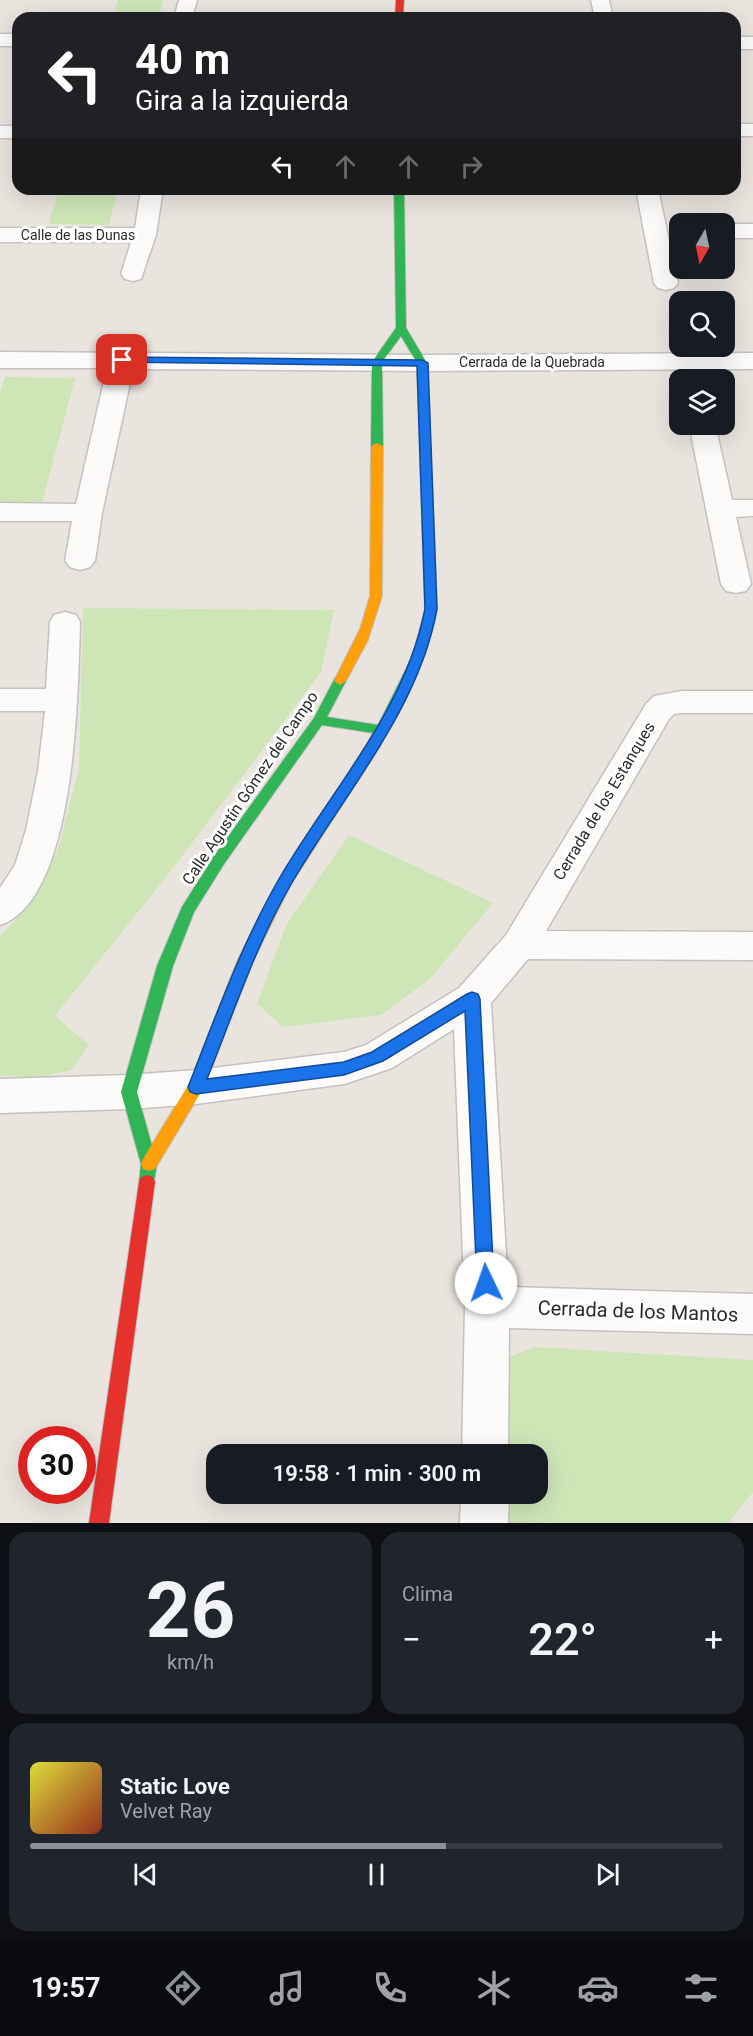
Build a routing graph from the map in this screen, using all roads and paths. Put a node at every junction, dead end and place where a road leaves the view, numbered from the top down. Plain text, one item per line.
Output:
1 (151, 195) edge
2 (399, 195) edge
3 (648, 195) edge
4 (735, 231) edge
5 (753, 231) edge
6 (656, 232) junction
7 (669, 232) edge
8 (0, 235) edge
9 (145, 235) junction
10 (134, 274) dead end
11 (666, 283) dead end
12 (401, 328) junction
13 (0, 360) edge
14 (122, 360) junction
15 (753, 361) edge
16 (376, 362) junction
17 (422, 363) junction
18 (669, 369) edge
19 (697, 369) edge
20 (704, 435) edge
21 (753, 508) edge
22 (720, 509) junction
23 (0, 512) edge
24 (88, 513) junction
25 (80, 561) dead end
26 (736, 584) dead end
27 (65, 622) dead end
28 (0, 700) edge
29 (62, 700) junction
30 (753, 702) edge
31 (319, 720) junction
32 (382, 730) junction
33 (0, 911) edge
34 (519, 945) junction
35 (753, 946) edge
36 (472, 999) junction
37 (196, 1087) junction
38 (129, 1092) junction
39 (0, 1096) edge
40 (149, 1164) junction
41 (487, 1307) junction
42 (753, 1314) edge
43 (485, 1444) edge
44 (485, 1504) edge
45 (99, 1523) edge
46 (484, 1523) edge

1 - 9 street, Calle de las Dunas
2 - 12 street
3 - 6 street
4 - 5 street
6 - 7 street
6 - 11 street
8 - 9 street, Calle de las Dunas
9 - 10 street
12 - 16 street
12 - 17 street
13 - 14 street, Cerrada de la Quebrada
14 - 16 street, Cerrada de la Quebrada
14 - 24 street
15 - 19 street, Cerrada de la Quebrada
16 - 17 street, Cerrada de la Quebrada
16 - 31 street, Calle Agustín Gómez del Campo
17 - 18 street, Cerrada de la Quebrada
17 - 32 street
20 - 22 street
21 - 22 street
22 - 26 street
23 - 24 street
24 - 25 street
27 - 29 street
28 - 29 street
29 - 33 street
30 - 34 street, Cerrada de los Estanques
31 - 32 street
31 - 38 street, Calle Agustín Gómez del Campo
32 - 37 street
34 - 35 street
34 - 36 street, Cerrada de los Estanques
36 - 37 street, Cerrada de los Estanques
36 - 41 street
37 - 38 street, Cerrada de los Estanques
37 - 40 street
38 - 39 street, Cerrada de los Estanques
38 - 40 street
40 - 45 street
41 - 42 street, Cerrada de los Mantos
41 - 43 street
44 - 46 street

